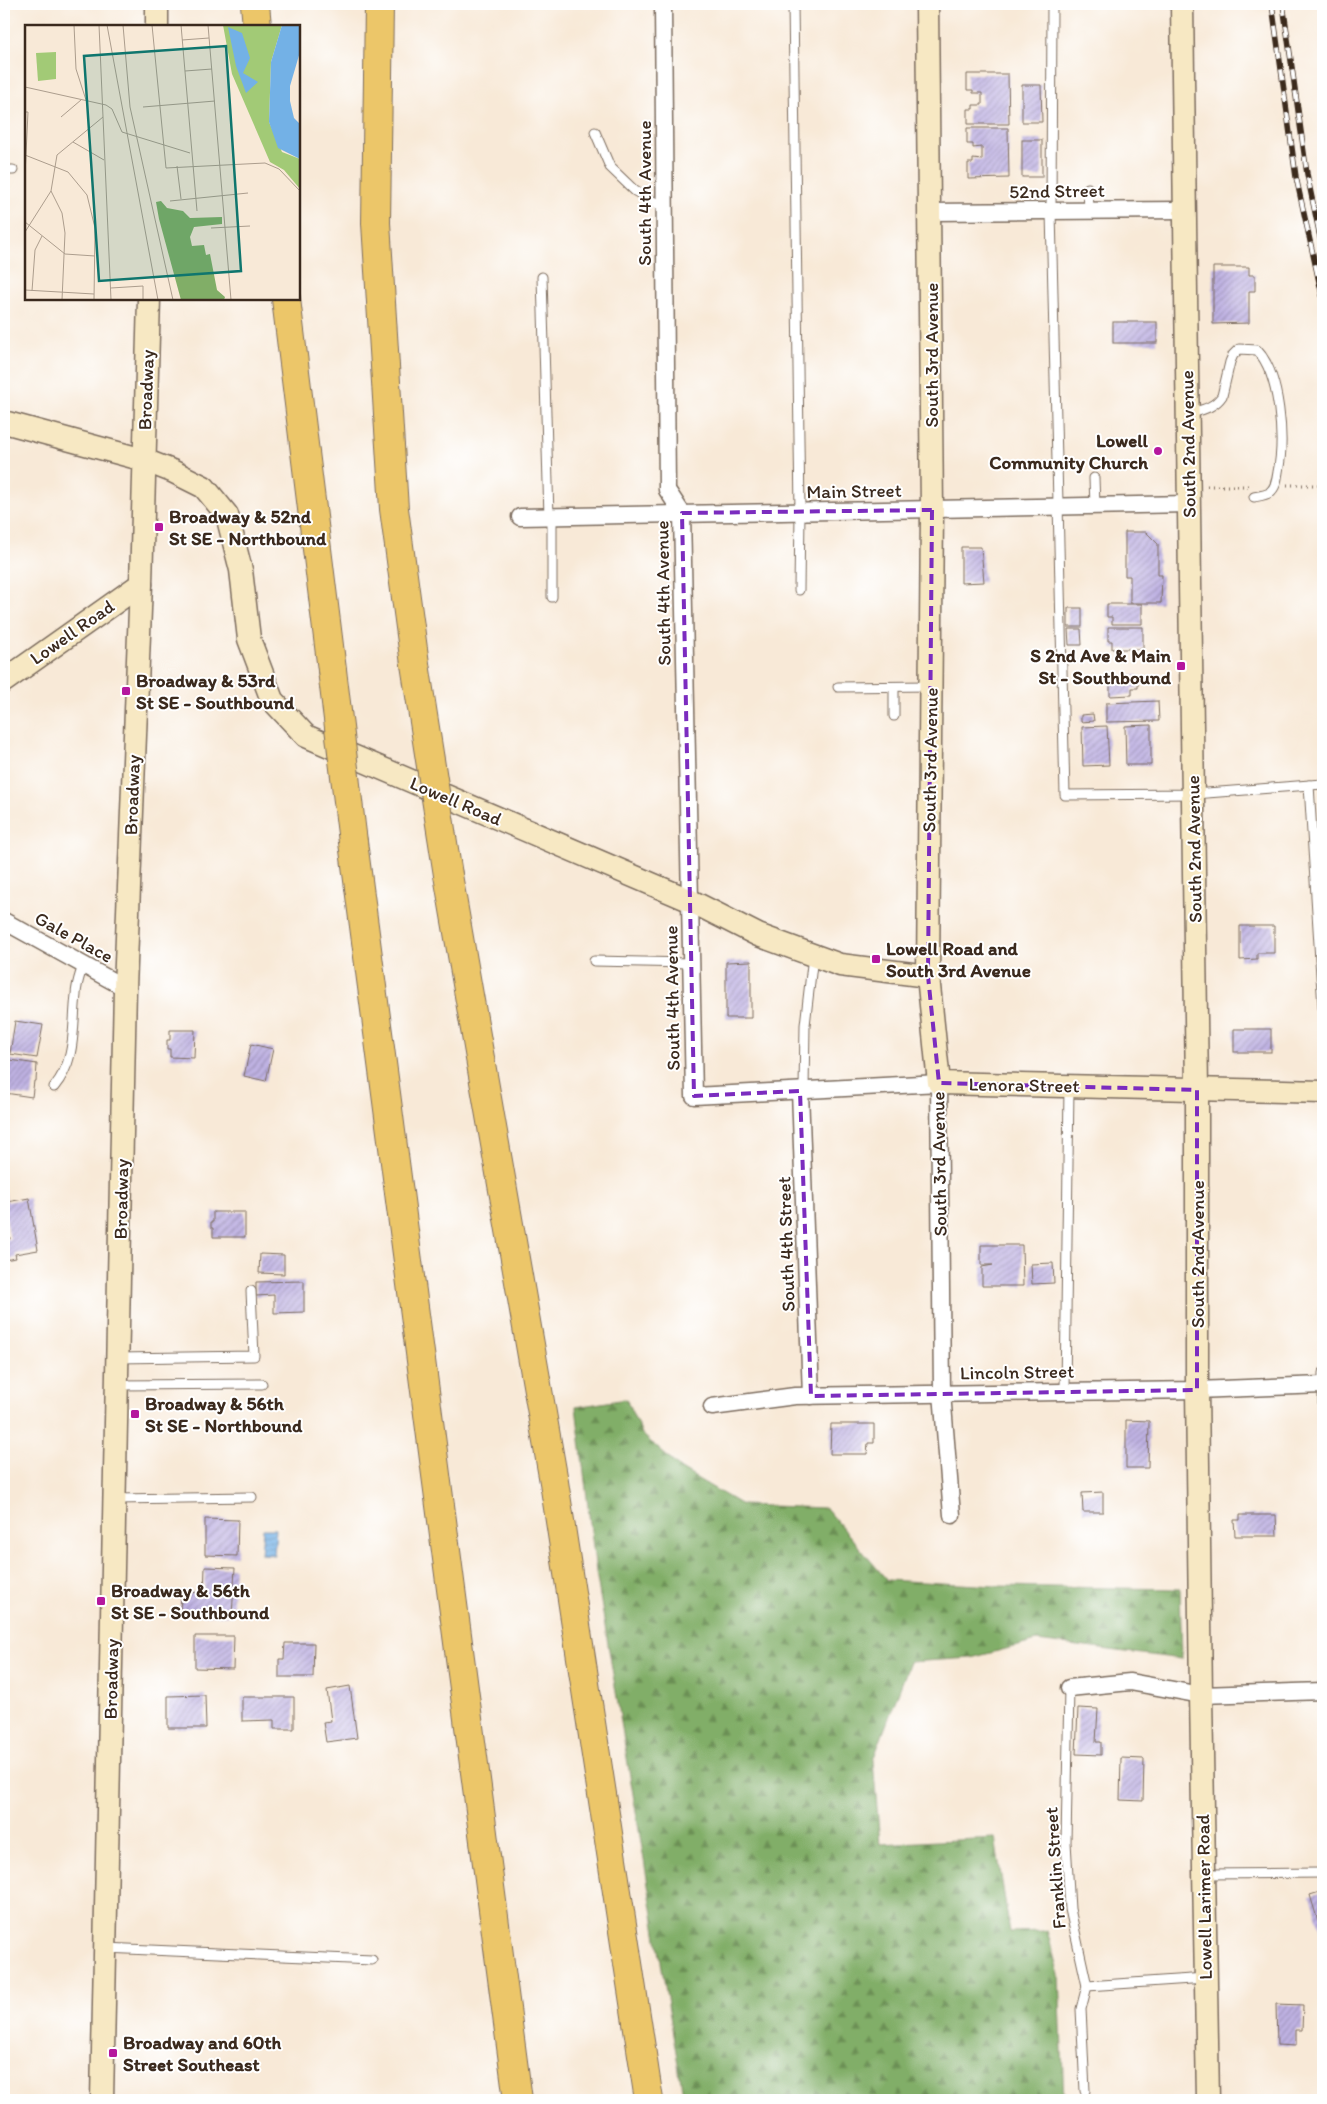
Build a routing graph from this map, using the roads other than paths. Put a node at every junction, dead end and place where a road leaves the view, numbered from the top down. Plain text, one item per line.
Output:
1 (157, 4) edge
2 (255, 4) edge
3 (379, 4) edge
4 (663, 4) edge
5 (793, 4) edge
6 (927, 4) edge
7 (1052, 4) edge
8 (1182, 4) edge
9 (157, 25) edge
10 (257, 25) edge
11 (595, 132) dead end
12 (1088, 188) dead end
13 (665, 208) junction
14 (1185, 210) junction
15 (1089, 211) junction
16 (929, 212) junction
17 (1051, 212) junction
18 (542, 277) dead end
19 (149, 300) edge
20 (286, 300) edge
21 (1188, 414) junction
22 (4, 422) edge
23 (144, 460) junction
24 (1094, 478) dead end
25 (1254, 497) dead end
26 (1189, 504) junction
27 (1058, 506) junction
28 (1095, 506) junction
29 (932, 510) junction
30 (800, 512) junction
31 (682, 513) junction
32 (520, 517) dead end
33 (550, 517) junction
34 (140, 584) junction
35 (799, 590) dead end
36 (552, 597) dead end
37 (4, 681) edge
38 (894, 686) junction
39 (930, 686) junction
40 (838, 687) dead end
41 (894, 716) dead end
42 (1323, 784) edge
43 (1310, 785) junction
44 (1194, 794) junction
45 (689, 900) junction
46 (4, 921) edge
47 (813, 956) junction
48 (594, 961) dead end
49 (691, 963) junction
50 (83, 965) junction
51 (928, 976) junction
52 (125, 988) junction
53 (1323, 1008) edge
54 (938, 1083) junction
55 (54, 1087) dead end
56 (1069, 1087) junction
57 (1197, 1090) junction
58 (802, 1091) junction
59 (1323, 1092) edge
60 (694, 1096) joint
61 (251, 1291) dead end
62 (117, 1358) junction
63 (1323, 1373) edge
64 (117, 1384) junction
65 (262, 1384) dead end
66 (1323, 1385) edge
67 (1197, 1390) junction
68 (1065, 1391) junction
69 (942, 1393) junction
70 (811, 1396) junction
71 (712, 1407) dead end
72 (1323, 1414) edge
73 (252, 1497) dead end
74 (114, 1499) junction
75 (952, 1515) dead end
76 (1069, 1688) joint
77 (1323, 1691) edge
78 (1201, 1695) junction
79 (1323, 1873) edge
80 (1204, 1874) junction
81 (105, 1948) junction
82 (372, 1960) dead end
83 (1206, 1978) junction
84 (1087, 1986) junction
85 (1085, 2091) dead end
86 (102, 2100) edge
87 (518, 2100) edge
88 (649, 2100) edge
89 (1208, 2100) edge

1 - 9 street
2 - 10 highway
3 - 88 highway, bridge
4 - 13 street, South 4th Avenue
5 - 30 lane
6 - 16 street, South 3rd Avenue
7 - 17 lane
8 - 14 street, South 2nd Avenue
11 - 13 lane
12 - 15 lane
13 - 31 street, South 4th Avenue
14 - 15 street, 52nd Street
14 - 21 street, South 2nd Avenue
15 - 17 street, 52nd Street
16 - 17 street, 52nd Street
16 - 29 street, South 3rd Avenue
17 - 27 lane
18 - 33 lane
19 - 23 street, Broadway
20 - 87 highway, bridge
21 - 25 lane
21 - 26 street, South 2nd Avenue
22 - 23 street, Lowell Road
23 - 34 street, Broadway
23 - 45 street, Lowell Road
24 - 28 lane
26 - 28 street, Main Street
26 - 44 street, South 2nd Avenue
27 - 28 street, Main Street
27 - 29 street, Main Street
27 - 44 lane
29 - 30 street, Main Street
29 - 39 street, South 3rd Avenue
30 - 31 street, Main Street
30 - 35 lane
31 - 33 street, Main Street
31 - 45 street, South 4th Avenue
32 - 33 street, Main Street
33 - 36 lane
34 - 37 street, Lowell Road
34 - 52 street, Broadway
38 - 39 lane
38 - 40 lane
38 - 41 lane
39 - 51 street, South 3rd Avenue
42 - 43 lane
43 - 44 lane
43 - 53 lane
44 - 57 street, South 2nd Avenue
45 - 47 street, Lowell Road
45 - 49 street, South 4th Avenue
46 - 50 street, Gale Place
47 - 51 street, Lowell Road
47 - 58 lane
48 - 49 lane
49 - 60 street, South 4th Avenue
50 - 52 street, Gale Place
50 - 55 lane
51 - 54 street, South 3rd Avenue
52 - 62 street, Broadway
54 - 56 street, Lenora Street
54 - 58 street, Lenora Street
54 - 69 street, South 3rd Avenue
56 - 57 street, Lenora Street
56 - 68 lane
57 - 59 street, Lenora Street
57 - 67 street, South 2nd Avenue
58 - 60 street, Lenora Street
58 - 70 street, South 4th Street
61 - 62 lane
62 - 64 street, Broadway
63 - 66 lane
64 - 65 lane
64 - 74 street, Broadway
66 - 67 street, Lincoln Street
66 - 72 lane
67 - 68 street, Lincoln Street
67 - 78 street, South 2nd Avenue
68 - 69 street, Lincoln Street
69 - 70 street, Lincoln Street
69 - 75 street, South 3rd Avenue
70 - 71 street, Lincoln Street
73 - 74 lane
74 - 81 street, Broadway
76 - 78 street
76 - 84 lane, Franklin Street
77 - 78 street
78 - 80 street, Lowell Larimer Road
79 - 80 lane
80 - 83 street, Lowell Larimer Road
81 - 82 lane
81 - 86 street, Broadway
83 - 84 lane
83 - 89 street, Lowell Larimer Road
84 - 85 lane

